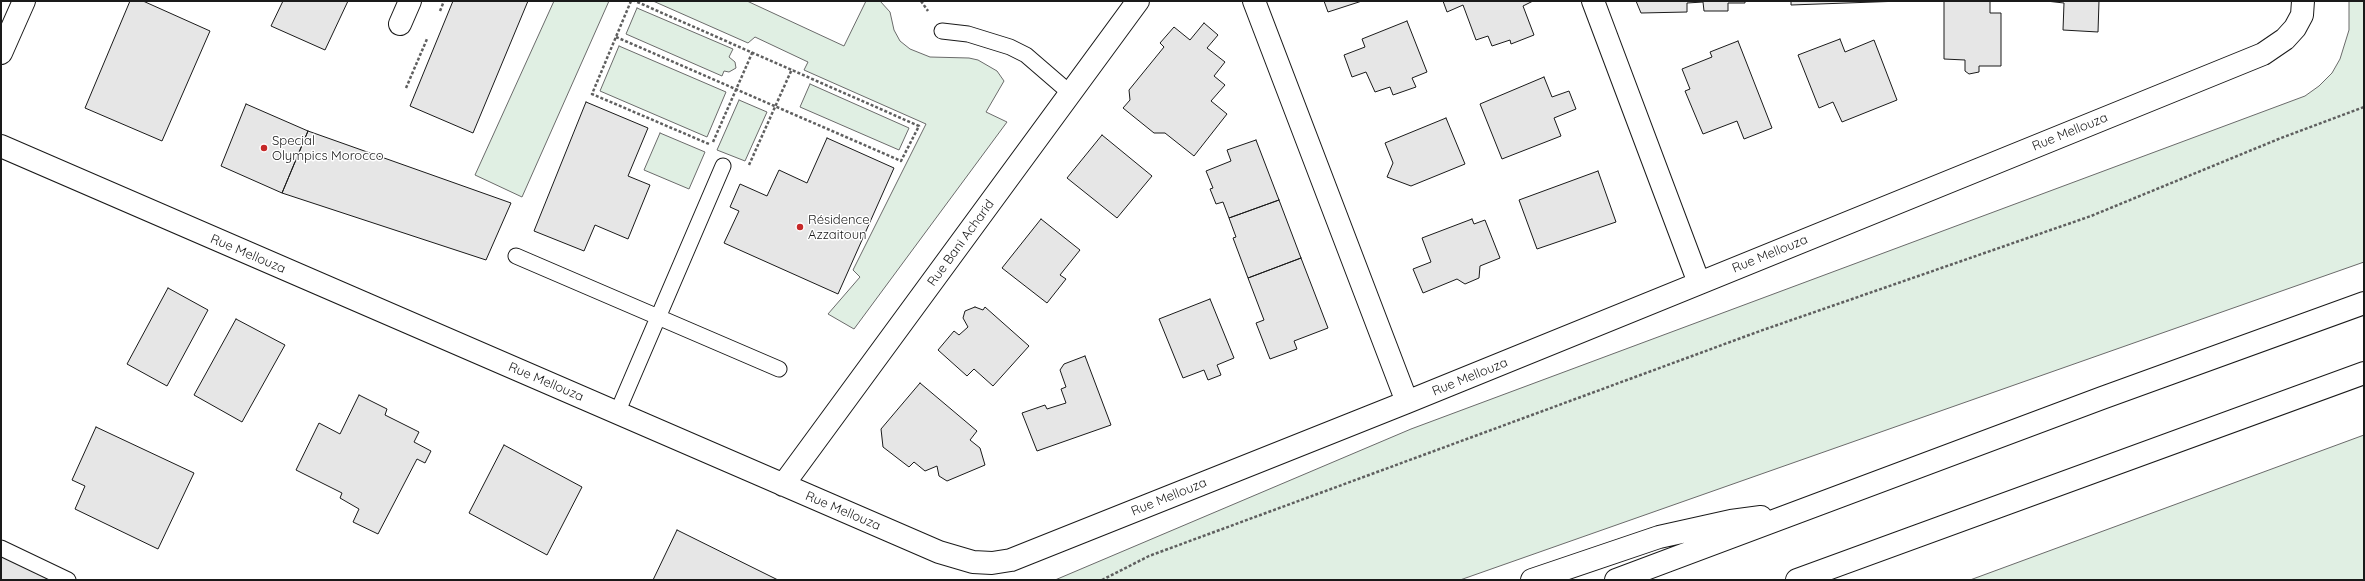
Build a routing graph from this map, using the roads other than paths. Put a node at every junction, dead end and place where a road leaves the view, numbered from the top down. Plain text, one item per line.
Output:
1 (24, 1) edge
2 (410, 1) edge
3 (1138, 1) edge
4 (1254, 1) edge
5 (1593, 1) edge
6 (2303, 1) edge
7 (400, 24) dead end
8 (942, 31) dead end
9 (1, 53) edge
10 (1070, 93) junction
11 (8, 150) edge
12 (723, 166) dead end
13 (516, 256) dead end
14 (1699, 283) junction
15 (2364, 303) edge
16 (659, 317) junction
17 (779, 369) dead end
18 (2364, 374) edge
19 (1407, 402) junction
20 (617, 413) junction
21 (783, 485) junction
22 (1798, 513) junction
23 (1, 548) edge
24 (68, 580) edge
25 (1532, 580) edge
26 (1616, 580) edge
27 (1797, 580) edge

1 - 9 main road
2 - 7 main road
3 - 10 main road, Rue Bani Acharid
4 - 19 main road
5 - 14 main road
6 - 14 main road, Rue Mellouza
8 - 10 lane
10 - 21 main road, Rue Bani Acharid
11 - 20 main road, Rue Mellouza
12 - 16 lane
13 - 16 lane
14 - 19 main road, Rue Mellouza
15 - 22 main road
16 - 17 lane
16 - 20 lane
18 - 27 main road
19 - 21 main road, Rue Mellouza
20 - 21 main road, Rue Mellouza
22 - 25 main road
22 - 26 main road
23 - 24 lane

